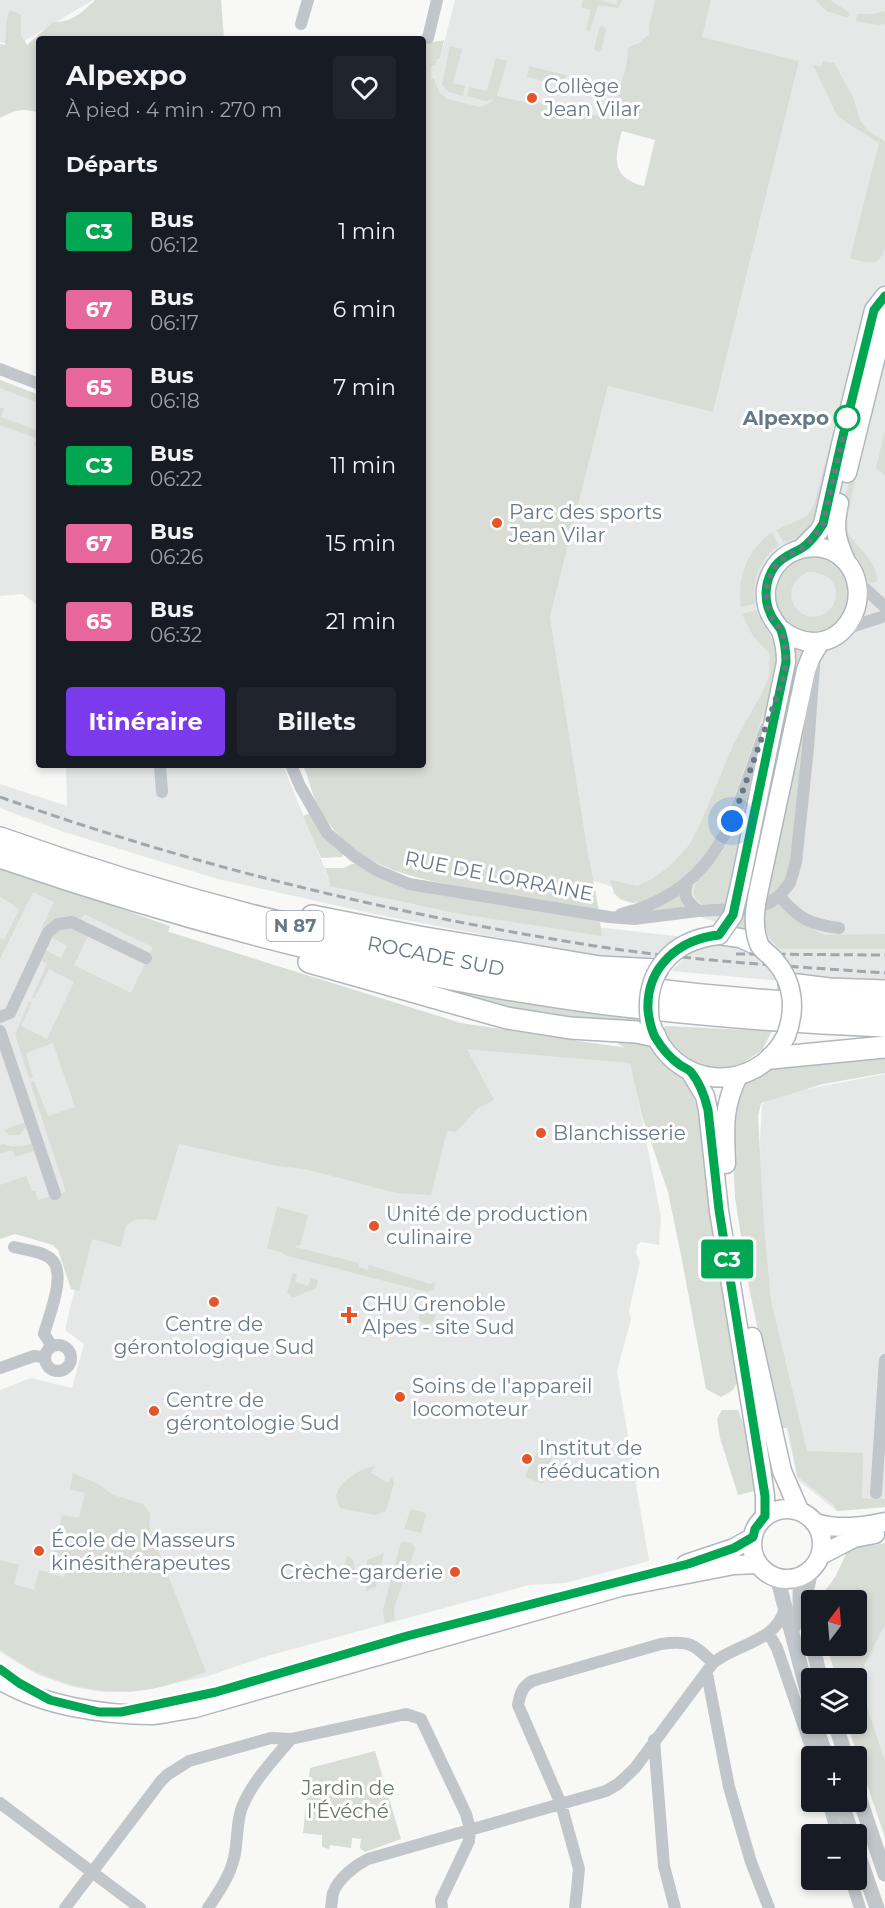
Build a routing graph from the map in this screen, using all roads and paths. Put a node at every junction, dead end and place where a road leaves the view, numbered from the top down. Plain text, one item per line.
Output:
1 (308, 0) edge
2 (438, 0) edge
3 (301, 24) dead end
4 (428, 38) dead end
5 (885, 296) edge
6 (885, 320) edge
7 (0, 369) edge
8 (36, 383) edge
9 (801, 549) junction
10 (845, 559) junction
11 (860, 584) junction
12 (885, 607) edge
13 (885, 616) edge
14 (848, 628) junction
15 (780, 629) junction
16 (818, 646) junction
17 (783, 679) junction
18 (160, 768) edge
19 (292, 768) edge
20 (162, 792) dead end
21 (0, 838) edge
22 (24, 846) junction
23 (0, 857) edge
24 (687, 883) junction
25 (779, 896) junction
26 (698, 911) junction
27 (609, 917) junction
28 (216, 925) junction
29 (839, 928) dead end
30 (719, 935) junction
31 (760, 947) junction
32 (146, 958) dead end
33 (657, 970) junction
34 (789, 984) junction
35 (885, 992) edge
36 (885, 1008) edge
37 (0, 1017) edge
38 (885, 1026) edge
39 (652, 1029) junction
40 (0, 1031) edge
41 (885, 1047) edge
42 (771, 1058) junction
43 (690, 1071) junction
44 (738, 1076) junction
45 (55, 1194) dead end
46 (14, 1247) dead end
47 (52, 1346) junction
48 (44, 1357) junction
49 (885, 1359) edge
50 (0, 1368) edge
51 (876, 1493) dead end
52 (798, 1510) junction
53 (765, 1516) junction
54 (885, 1522) edge
55 (816, 1523) junction
56 (885, 1531) edge
57 (753, 1537) junction
58 (758, 1564) junction
59 (811, 1567) junction
60 (777, 1577) junction
61 (806, 1590) edge
62 (801, 1626) edge
63 (779, 1631) junction
64 (710, 1668) junction
65 (0, 1669) edge
66 (0, 1680) edge
67 (801, 1684) edge
68 (50, 1700) junction
69 (121, 1712) junction
70 (291, 1739) junction
71 (654, 1740) junction
72 (811, 1746) edge
73 (0, 1803) edge
74 (561, 1804) junction
75 (864, 1812) edge
76 (470, 1829) junction
77 (91, 1872) junction
78 (885, 1874) edge
79 (867, 1881) edge
80 (854, 1890) edge
81 (64, 1908) edge
82 (140, 1908) edge
83 (208, 1908) edge
84 (331, 1908) edge
85 (441, 1908) edge
86 (575, 1908) edge
87 (674, 1908) edge
88 (769, 1908) edge
89 (860, 1908) edge
90 (876, 1908) edge

1 - 3 street
2 - 4 street
5 - 9 main road
6 - 10 main road
7 - 8 street
9 - 10 main road
9 - 15 main road
10 - 11 main road
11 - 12 street
11 - 14 main road
13 - 14 street
14 - 16 main road
15 - 16 main road
15 - 17 main road
16 - 25 street
16 - 31 main road, bridge
17 - 24 street
17 - 30 main road, bridge
18 - 20 street
19 - 27 street, RUE DE LORRAINE
21 - 22 highway, ROCADE SUD / N 87
22 - 33 highway
22 - 36 highway, ROCADE SUD / N 87
23 - 28 highway, ROCADE SUD / N 87
24 - 26 street
24 - 27 street
25 - 26 street, RUE DE LORRAINE
25 - 29 street
26 - 27 street, RUE DE LORRAINE
28 - 38 highway, ROCADE SUD / N 87
28 - 39 highway
30 - 31 main road
30 - 33 main road, bridge
31 - 34 main road, bridge
32 - 37 street
33 - 39 main road, bridge
34 - 35 highway
34 - 42 main road, bridge
39 - 43 main road
40 - 45 street
41 - 42 highway
42 - 44 main road
43 - 44 main road
43 - 53 main road
44 - 52 main road
46 - 47 street
47 - 48 street
47 - 48 street
48 - 50 street
49 - 51 street
52 - 53 main road
52 - 55 main road
53 - 57 main road
54 - 55 main road
55 - 59 main road
56 - 59 main road
57 - 58 main road
57 - 69 main road
58 - 60 main road
58 - 69 main road
59 - 60 main road
59 - 61 street
59 - 63 street
60 - 63 street
62 - 63 street
63 - 64 street
63 - 67 street
63 - 72 street
64 - 71 street
64 - 74 street
64 - 88 street
65 - 68 main road
66 - 68 main road
68 - 69 main road
70 - 76 street
70 - 77 street
70 - 83 street
71 - 74 street
71 - 87 street
73 - 77 street
74 - 76 street
74 - 86 street
75 - 78 street
76 - 84 street
76 - 85 street
77 - 81 street
77 - 82 street
79 - 90 street
80 - 89 street

